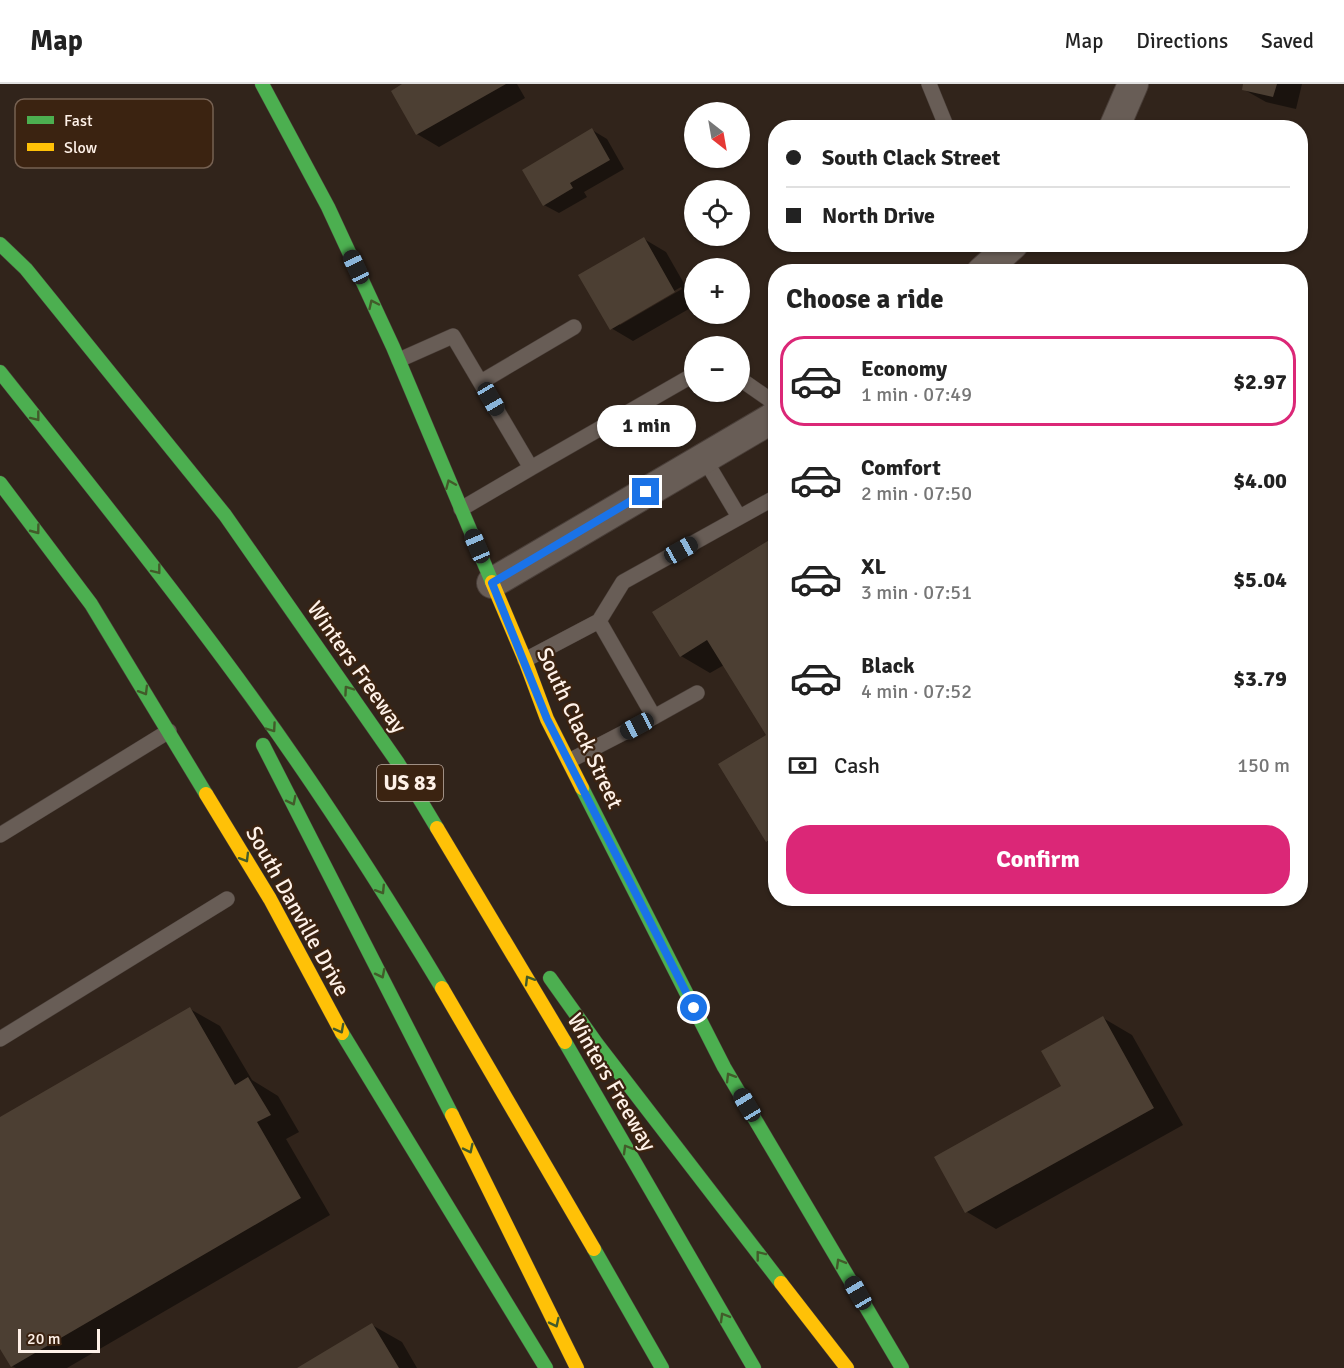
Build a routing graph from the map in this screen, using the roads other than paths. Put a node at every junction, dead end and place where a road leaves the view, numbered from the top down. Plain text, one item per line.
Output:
1 (262, 84) edge
2 (929, 84) edge
3 (1132, 84) edge
4 (944, 120) edge
5 (1117, 120) edge
6 (0, 244) edge
7 (574, 327) dead end
8 (399, 360) junction
9 (0, 372) edge
10 (684, 380) edge
11 (481, 382) junction
12 (750, 386) edge
13 (768, 398) edge
14 (768, 421) edge
15 (704, 458) junction
16 (531, 468) junction
17 (0, 483) edge
18 (768, 501) edge
19 (461, 509) junction
20 (739, 517) junction
21 (492, 583) junction
22 (599, 621) junction
23 (207, 637) junction
24 (525, 660) junction
25 (697, 693) dead end
26 (245, 711) dead end
27 (654, 717) junction
28 (368, 719) junction
29 (169, 731) junction
30 (256, 732) dead end
31 (569, 761) junction
32 (0, 834) edge
33 (227, 899) dead end
34 (502, 910) dead end
35 (543, 968) dead end
36 (0, 1039) edge
37 (546, 1368) edge
38 (578, 1368) edge
39 (662, 1368) edge
40 (754, 1368) edge
41 (847, 1368) edge
42 (902, 1368) edge

8 -> 1 main road, South Clack Street
2 - 4 lane
3 - 5 street
28 -> 6 main road, Winters Freeway / US 83
7 - 11 lane
8 - 11 lane
19 -> 8 main road, South Clack Street
9 -> 23 main road
10 - 16 lane
11 - 16 lane
12 - 13 lane
14 - 15 street
15 - 20 lane
15 - 21 street
16 - 19 lane
17 -> 29 main road, South Danville Drive
18 - 20 lane
19 - 21 main road, South Clack Street
20 - 22 lane
21 - 24 main road, South Clack Street
22 - 24 lane
22 - 27 lane
23 - 26 main road
23 -> 39 main road
24 - 31 main road, South Clack Street
25 - 27 lane
27 - 31 lane
28 - 34 main road
40 -> 28 main road, Winters Freeway / US 83
29 - 32 lane
29 -> 37 main road, South Danville Drive
30 -> 38 main road
42 -> 31 main road, South Clack Street
33 - 36 lane
41 -> 35 main road

